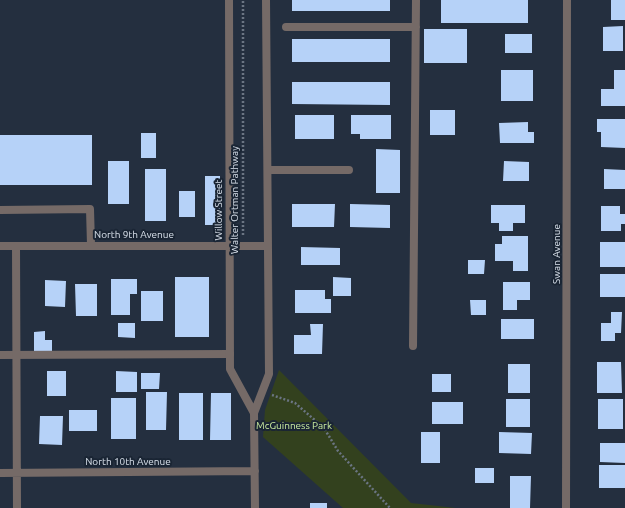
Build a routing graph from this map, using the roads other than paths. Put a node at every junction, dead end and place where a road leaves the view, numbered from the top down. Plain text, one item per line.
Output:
1 (229, 0) edge
2 (266, 0) edge
3 (416, 0) edge
4 (567, 0) edge
5 (286, 27) dead end
6 (416, 27) junction
7 (268, 170) junction
8 (349, 170) dead end
9 (0, 210) edge
10 (229, 245) junction
11 (0, 246) edge
12 (16, 246) junction
13 (91, 246) junction
14 (268, 246) junction
15 (413, 346) dead end
16 (230, 354) junction
17 (0, 355) edge
18 (16, 355) junction
19 (254, 413) junction
20 (255, 471) junction
21 (0, 473) edge
22 (17, 473) junction
23 (17, 508) edge
24 (255, 508) edge
25 (566, 508) edge

1 - 10 street, Willow Street
2 - 7 street, Willow Street
3 - 6 street
4 - 25 street, Swan Avenue
5 - 6 street
6 - 15 street
7 - 8 street
7 - 14 street, Willow Street
9 - 13 street
10 - 13 street, North 9th Avenue
10 - 14 street, North 9th Avenue
10 - 16 street, Willow Street
11 - 12 street, North 9th Avenue
12 - 13 street, North 9th Avenue
12 - 18 street
14 - 19 street, Willow Street
16 - 18 street
16 - 19 street, Willow Street
17 - 18 street
18 - 22 street
19 - 20 street, Willow Street
20 - 22 street, North 10th Avenue
20 - 24 street, Willow Street
21 - 22 street, North 10th Avenue
22 - 23 street

